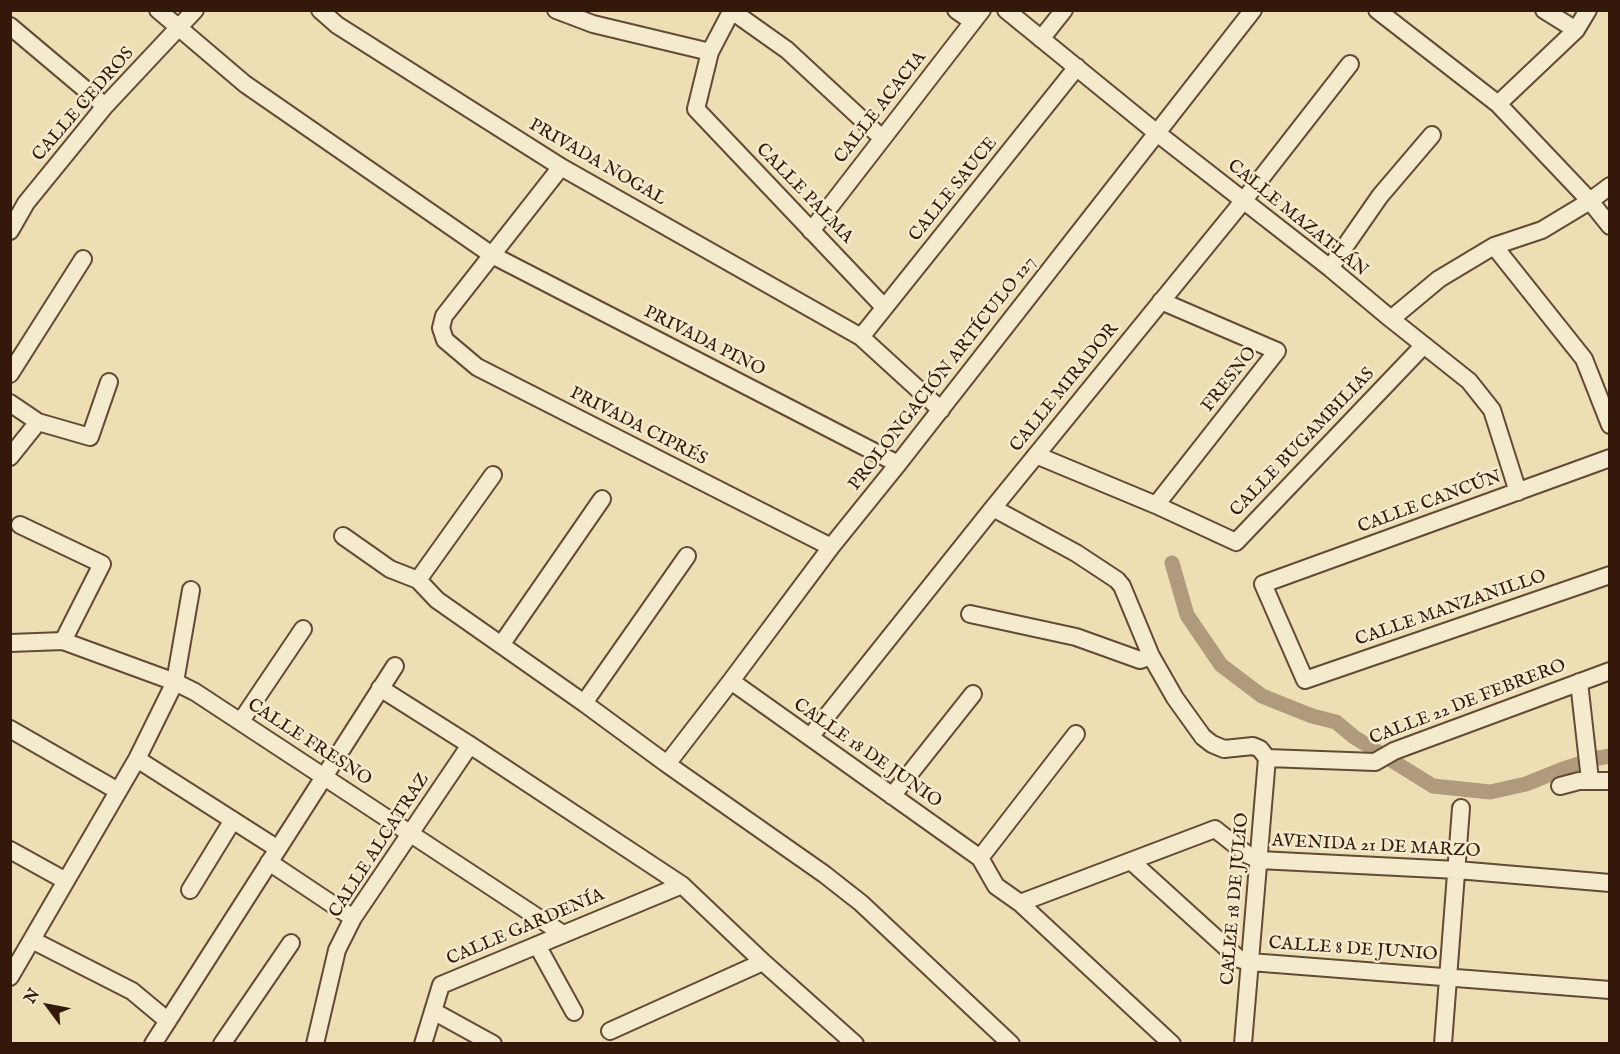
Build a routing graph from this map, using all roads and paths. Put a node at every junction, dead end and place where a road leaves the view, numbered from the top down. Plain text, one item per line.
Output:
1 (158, 10) edge
2 (195, 10) edge
3 (320, 10) edge
4 (556, 10) edge
5 (956, 10) edge
6 (1006, 10) edge
7 (1064, 10) edge
8 (1253, 10) edge
9 (1377, 10) edge
10 (1544, 10) edge
11 (1588, 10) edge
12 (732, 11) edge
13 (977, 16) edge
14 (10, 26) edge
15 (178, 28) junction
16 (1576, 30) junction
17 (1041, 39) junction
18 (710, 52) junction
19 (1350, 64) dead end
20 (1077, 67) junction
21 (1498, 104) junction
22 (105, 106) junction
23 (1157, 133) junction
24 (1432, 135) dead end
25 (882, 138) junction
26 (561, 167) junction
27 (1610, 186) edge
28 (1244, 200) junction
29 (1590, 201) junction
30 (1610, 226) edge
31 (10, 231) edge
32 (811, 231) junction
33 (1494, 246) junction
34 (492, 255) junction
35 (83, 259) dead end
36 (1330, 268) junction
37 (1161, 301) junction
38 (884, 307) junction
39 (1390, 319) junction
40 (861, 336) junction
41 (1424, 345) junction
42 (10, 374) edge
43 (109, 382) dead end
44 (10, 403) edge
45 (941, 410) junction
46 (38, 422) junction
47 (1610, 426) edge
48 (1036, 456) junction
49 (10, 457) edge
50 (1610, 458) edge
51 (898, 464) junction
52 (493, 475) dead end
53 (1518, 492) junction
54 (603, 499) dead end
55 (1156, 505) junction
56 (993, 508) junction
57 (20, 525) dead end
58 (343, 536) dead end
59 (831, 547) junction
60 (687, 556) dead end
61 (1610, 575) edge
62 (418, 580) junction
63 (191, 590) dead end
64 (970, 614) dead end
65 (303, 629) dead end
66 (63, 641) junction
67 (10, 643) edge
68 (501, 645) junction
69 (1151, 656) junction
70 (395, 666) dead end
71 (1610, 670) edge
72 (1305, 680) joint
73 (731, 681) junction
74 (175, 682) junction
75 (1579, 682) junction
76 (380, 688) junction
77 (973, 694) dead end
78 (584, 703) junction
79 (241, 721) junction
80 (10, 729) edge
81 (1076, 734) dead end
82 (810, 737) junction
83 (470, 745) junction
84 (1267, 758) junction
85 (137, 759) junction
86 (667, 764) junction
87 (324, 776) junction
88 (1590, 780) junction
89 (1610, 780) edge
90 (1560, 786) dead end
91 (118, 791) junction
92 (892, 796) junction
93 (1461, 808) dead end
94 (233, 820) junction
95 (410, 833) junction
96 (10, 850) edge
97 (273, 856) junction
98 (980, 858) junction
99 (1259, 860) junction
100 (1131, 861) junction
101 (1457, 870) junction
102 (66, 881) junction
103 (1610, 883) edge
104 (682, 885) junction
105 (190, 890) dead end
106 (1020, 903) junction
107 (353, 918) junction
108 (563, 934) junction
109 (32, 940) junction
110 (291, 943) dead end
111 (537, 945) junction
112 (764, 962) junction
113 (1250, 962) junction
114 (12, 972) edge
115 (1448, 977) junction
116 (1610, 990) edge
117 (432, 1011) junction
118 (574, 1012) dead end
119 (168, 1021) junction
120 (610, 1031) dead end
121 (153, 1044) edge
122 (222, 1044) edge
123 (315, 1044) edge
124 (423, 1044) edge
125 (493, 1044) edge
126 (855, 1044) edge
127 (1011, 1044) edge
128 (1172, 1044) edge
129 (1243, 1044) edge
130 (1443, 1044) edge

1 - 15 street, PRIVADA PINO
2 - 15 street, CALLE CEDROS
3 - 26 street, PRIVADA NOGAL
4 - 18 street
5 - 13 street
6 - 17 street, CALLE MAZATLÁN
7 - 17 street
8 - 23 street, PROLONGACIÓN ARTÍCULO 127
9 - 21 street
10 - 16 street
11 - 16 street
12 - 18 street
12 - 25 street
13 - 25 street, CALLE ACACIA
14 - 22 street
15 - 22 street, CALLE CEDROS
15 - 34 street, PRIVADA PINO
16 - 21 street
17 - 20 street, CALLE MAZATLÁN
18 - 32 street, CALLE PALMA
19 - 28 street, CALLE MIRADOR
20 - 23 street, CALLE MAZATLÁN
20 - 38 street, CALLE SAUCE
21 - 29 street
22 - 31 street, CALLE CEDROS
23 - 28 street, CALLE MAZATLÁN
23 - 45 street, PROLONGACIÓN ARTÍCULO 127
24 - 36 street
25 - 32 street, CALLE ACACIA
26 - 34 street
26 - 40 street, PRIVADA NOGAL
27 - 29 street
28 - 36 street, CALLE MAZATLÁN
28 - 37 street, CALLE MIRADOR
29 - 30 street
29 - 33 street
32 - 38 street, CALLE PALMA
33 - 39 street
33 - 47 street
34 - 51 street, PRIVADA PINO
34 - 59 street, PRIVADA CIPRÉS
35 - 42 street
36 - 39 street, CALLE MAZATLÁN
37 - 48 street, CALLE MIRADOR
37 - 55 street, FRESNO
38 - 40 street, CALLE SAUCE
39 - 41 street, CALLE MAZATLÁN
40 - 45 street, PRIVADA NOGAL
41 - 53 street, CALLE MAZATLÁN
41 - 55 street, CALLE BUGAMBILIAS
43 - 46 street
44 - 46 street
45 - 51 street, PROLONGACIÓN ARTÍCULO 127
46 - 49 street
48 - 55 street, CALLE BUGAMBILIAS
48 - 56 street, CALLE MIRADOR
50 - 53 street, CALLE CANCÚN
51 - 59 street, PROLONGACIÓN ARTÍCULO 127
52 - 62 street
53 - 72 street, CALLE CANCÚN
54 - 68 street
56 - 69 street
56 - 82 street, CALLE MIRADOR
57 - 66 street
58 - 62 street
59 - 73 street, PROLONGACIÓN ARTÍCULO 127
60 - 78 street
61 - 72 street, CALLE MANZANILLO
62 - 68 street
63 - 74 street
64 - 69 street
65 - 79 street
66 - 67 street, CALLE FRESNO
66 - 74 street, CALLE FRESNO
68 - 78 street
69 - 84 street
70 - 76 street
71 - 75 street, CALLE 22 DE FEBRERO
73 - 82 street, CALLE 18 DE JUNIO
73 - 86 street, PROLONGACIÓN ARTÍCULO 127
74 - 79 street, CALLE FRESNO
74 - 85 street
75 - 84 street, CALLE 22 DE FEBRERO
75 - 88 street
76 - 83 street
76 - 87 street
77 - 92 street
78 - 86 street
79 - 87 street, CALLE FRESNO
80 - 91 street
81 - 98 street
82 - 92 street, CALLE 18 DE JUNIO
83 - 95 street, CALLE ALCATRAZ
83 - 104 street
84 - 99 street, CALLE 18 DE JULIO
85 - 91 street
85 - 94 street
86 - 127 street
87 - 95 street, CALLE FRESNO
87 - 97 street
88 - 89 street
88 - 90 street
91 - 102 street
92 - 98 street, CALLE 18 DE JUNIO
93 - 101 street
94 - 97 street
94 - 105 street
95 - 107 street, CALLE ALCATRAZ
95 - 108 street, CALLE FRESNO
96 - 102 street
97 - 107 street
97 - 119 street
98 - 106 street
99 - 100 street, AVENIDA 21 DE MARZO
99 - 101 street, AVENIDA 21 DE MARZO
99 - 113 street, CALLE 18 DE JULIO
100 - 106 street, AVENIDA 21 DE MARZO
100 - 113 street, CALLE 8 DE JUNIO
101 - 103 street, AVENIDA 21 DE MARZO
101 - 115 street
102 - 109 street
104 - 108 street, CALLE GARDENÍA
104 - 112 street
106 - 128 street
107 - 123 street, CALLE ALCATRAZ
108 - 111 street, CALLE GARDENÍA
109 - 114 street
109 - 119 street
110 - 122 street
111 - 117 street, CALLE GARDENÍA
111 - 118 street
112 - 120 street
112 - 126 street
113 - 115 street, CALLE 8 DE JUNIO
113 - 129 street, CALLE 18 DE JULIO
115 - 116 street, CALLE 8 DE JUNIO
115 - 130 street
117 - 124 street, CALLE GARDENÍA
117 - 125 street
119 - 121 street

